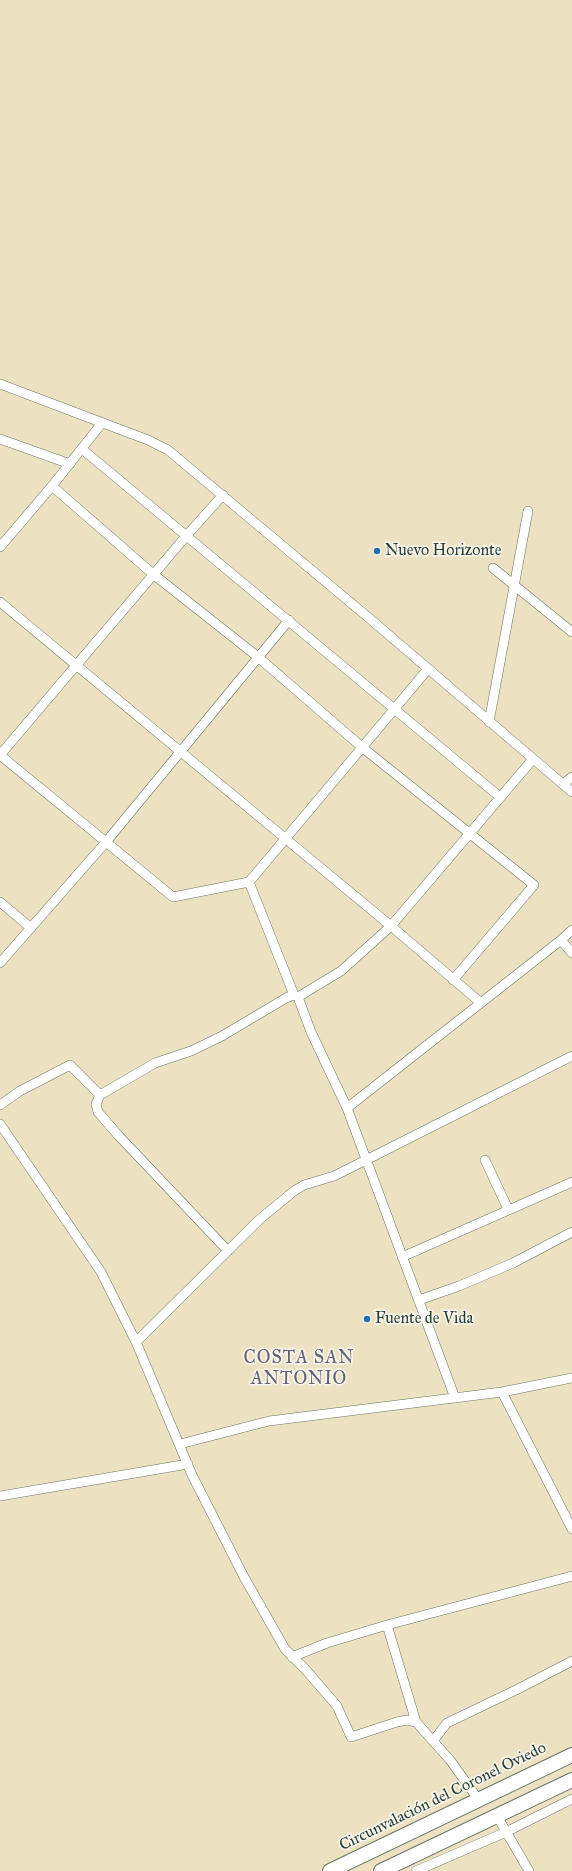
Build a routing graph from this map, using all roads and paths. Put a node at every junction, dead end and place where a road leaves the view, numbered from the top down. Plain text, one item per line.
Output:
1 (0, 384) edge
2 (102, 423) junction
3 (0, 439) edge
4 (82, 449) junction
5 (70, 464) junction
6 (52, 486) junction
7 (223, 495) junction
8 (528, 512) dead end
9 (187, 535) junction
10 (0, 547) edge
11 (493, 568) dead end
12 (153, 574) junction
13 (516, 586) junction
14 (0, 602) edge
15 (289, 620) junction
16 (572, 632) edge
17 (258, 657) junction
18 (76, 664) junction
19 (428, 669) junction
20 (395, 710) junction
21 (489, 722) junction
22 (363, 748) junction
23 (180, 752) junction
24 (0, 755) edge
25 (533, 759) junction
26 (572, 778) edge
27 (563, 784) junction
28 (572, 792) edge
29 (500, 798) junction
30 (469, 834) junction
31 (285, 839) junction
32 (106, 842) junction
33 (249, 882) junction
34 (0, 902) edge
35 (391, 926) junction
36 (31, 928) junction
37 (572, 930) edge
38 (561, 940) junction
39 (572, 953) edge
40 (0, 963) edge
41 (453, 980) junction
42 (296, 996) junction
43 (480, 1003) junction
44 (572, 1056) edge
45 (100, 1095) junction
46 (0, 1105) edge
47 (347, 1108) junction
48 (0, 1124) edge
49 (366, 1160) junction
50 (485, 1160) dead end
51 (572, 1182) edge
52 (508, 1209) junction
53 (572, 1232) edge
54 (228, 1251) junction
55 (402, 1256) junction
56 (419, 1300) junction
57 (136, 1342) junction
58 (572, 1378) edge
59 (502, 1392) junction
60 (455, 1398) junction
61 (180, 1444) junction
62 (188, 1464) junction
63 (0, 1496) edge
64 (572, 1530) edge
65 (572, 1576) edge
66 (387, 1625) junction
67 (292, 1657) junction
68 (572, 1661) edge
69 (416, 1722) junction
70 (433, 1741) junction
71 (572, 1754) edge
72 (572, 1780) edge
73 (478, 1799) junction
74 (572, 1799) edge
75 (497, 1816) junction
76 (506, 1832) junction
77 (330, 1871) edge
78 (380, 1871) edge
79 (416, 1871) edge
80 (529, 1871) edge

1 - 2 street
2 - 4 street
2 - 7 street
3 - 5 street
4 - 5 street
4 - 9 street
5 - 6 street
6 - 10 street
6 - 12 street
7 - 9 street
7 - 19 street
8 - 13 street
9 - 12 street
9 - 15 street
11 - 13 street
12 - 17 street
12 - 18 street
13 - 16 street
13 - 21 street
14 - 18 street
15 - 17 street
15 - 20 street
17 - 22 street
17 - 23 street
18 - 23 street
18 - 24 street
19 - 20 street
19 - 21 street
20 - 22 street
20 - 29 street
21 - 25 street
22 - 30 street
22 - 31 street
23 - 31 street
23 - 32 street
24 - 32 street
25 - 27 street
25 - 29 street
26 - 27 street
27 - 28 street
29 - 30 street
30 - 35 street
30 - 41 street
31 - 33 street
31 - 35 street
32 - 33 street
32 - 36 street
33 - 42 street
34 - 36 street
35 - 41 street
35 - 42 street
36 - 40 street
37 - 38 street
38 - 39 street
38 - 43 street
41 - 43 street
42 - 45 street
42 - 47 street
43 - 47 street
44 - 49 street
45 - 46 street
45 - 54 street
47 - 49 street
48 - 57 street
49 - 54 street
49 - 55 street
50 - 52 street
51 - 52 street
52 - 55 street
53 - 56 street
54 - 57 street
55 - 56 street
56 - 60 street
57 - 61 street
58 - 59 street
59 - 60 street
59 - 64 street
60 - 61 street
61 - 62 street
62 - 63 street
62 - 67 street
65 - 66 street
66 - 67 street
66 - 69 street
67 - 69 street
68 - 70 street
69 - 70 street
70 - 73 street
71 - 73 highway, Circunvalación del Coronel Oviedo
72 - 75 highway
73 - 77 highway, Circunvalación del Coronel Oviedo
74 - 76 street
75 - 76 street
75 - 78 highway
76 - 79 street
76 - 80 street

